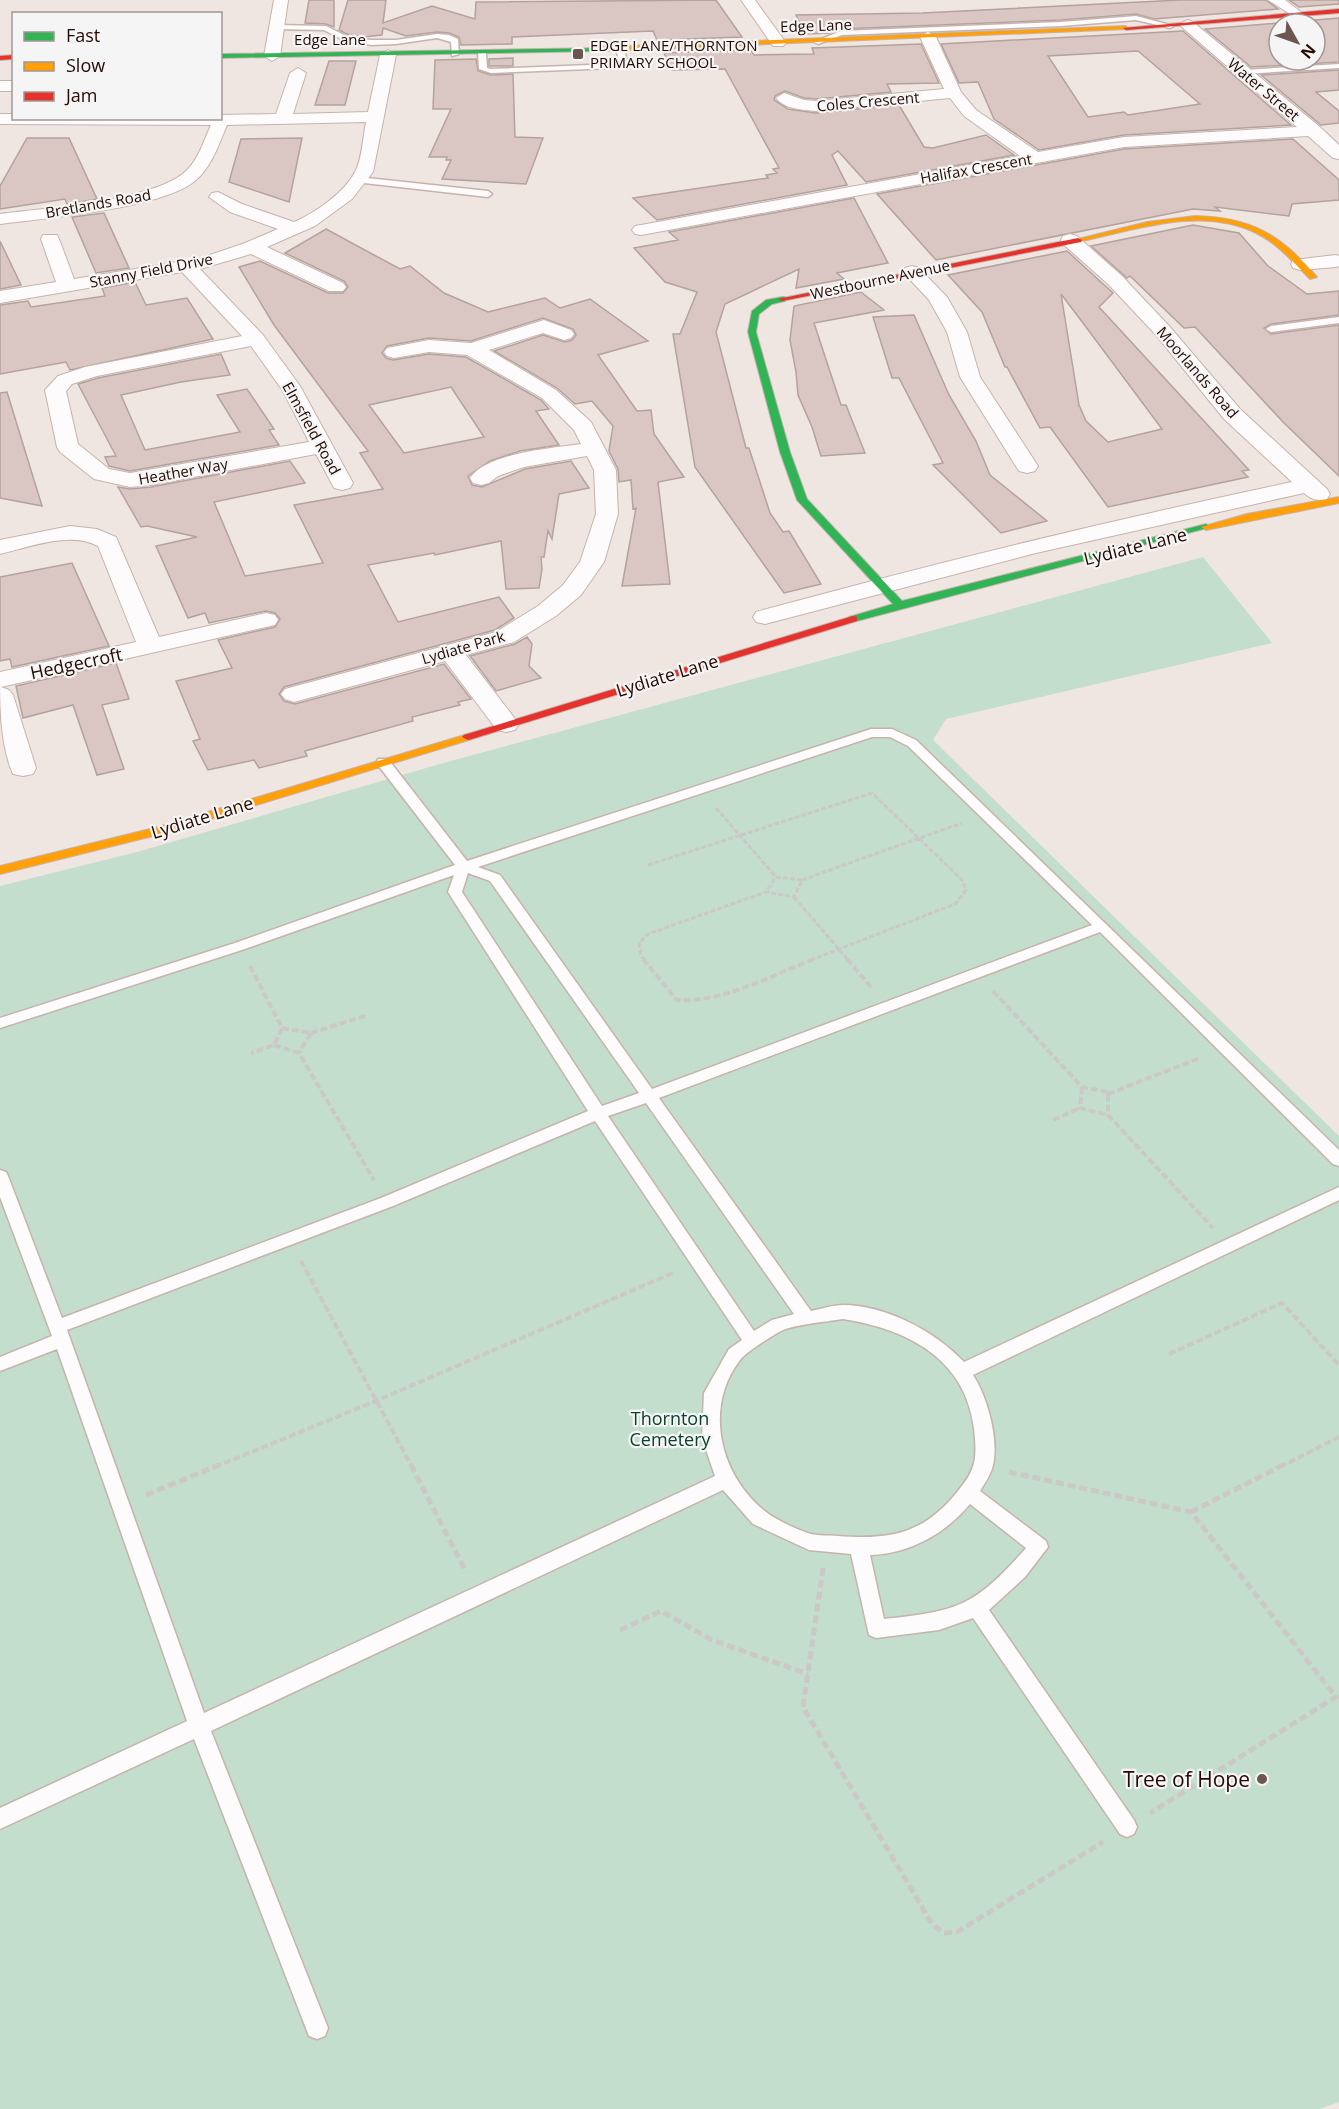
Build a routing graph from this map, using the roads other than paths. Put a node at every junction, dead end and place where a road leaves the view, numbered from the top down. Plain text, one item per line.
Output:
1 (281, 0) edge
2 (748, 0) edge
3 (1275, 0) edge
4 (1293, 12) edge
5 (1267, 18) edge
6 (1181, 26) junction
7 (277, 27) junction
8 (928, 38) junction
9 (818, 42) junction
10 (778, 43) junction
11 (455, 54) junction
12 (388, 55) junction
13 (222, 56) edge
14 (272, 56) junction
15 (1339, 66) edge
16 (1244, 72) junction
17 (292, 77) dead end
18 (954, 93) junction
19 (784, 98) dead end
20 (373, 117) junction
21 (283, 118) junction
22 (220, 120) edge
23 (222, 120) edge
24 (1314, 131) junction
25 (1339, 153) edge
26 (1035, 158) junction
27 (358, 180) junction
28 (488, 194) dead end
29 (217, 206) dead end
30 (0, 219) edge
31 (294, 228) junction
32 (641, 230) dead end
33 (50, 239) dead end
34 (1070, 240) junction
35 (252, 247) junction
36 (1336, 261) dead end
37 (186, 266) junction
38 (1307, 270) joint
39 (912, 272) junction
40 (67, 285) junction
41 (336, 287) dead end
42 (0, 297) edge
43 (1339, 320) edge
44 (1271, 329) dead end
45 (564, 334) dead end
46 (256, 339) junction
47 (472, 349) junction
48 (394, 352) dead end
49 (322, 447) junction
50 (594, 448) junction
51 (1027, 466) dead end
52 (481, 478) dead end
53 (342, 483) dead end
54 (1308, 484) junction
55 (1334, 501) edge
56 (0, 547) edge
57 (880, 585) junction
58 (900, 605) junction
59 (765, 617) dead end
60 (266, 620) dead end
61 (152, 646) junction
62 (450, 651) junction
63 (0, 680) edge
64 (294, 694) dead end
65 (0, 695) edge
66 (506, 724) junction
67 (383, 762) junction
68 (23, 768) dead end
69 (464, 867) junction
70 (0, 870) edge
71 (1102, 926) junction
72 (0, 1023) edge
73 (649, 1096) junction
74 (598, 1113) junction
75 (1339, 1161) edge
76 (0, 1176) edge
77 (1339, 1193) edge
78 (805, 1316) junction
79 (59, 1334) junction
80 (751, 1340) junction
81 (0, 1364) edge
82 (961, 1372) junction
83 (724, 1481) junction
84 (968, 1492) junction
85 (859, 1548) junction
86 (976, 1607) junction
87 (199, 1727) junction
88 (0, 1819) edge
89 (1127, 1827) road end
90 (317, 2028) dead end

1 - 7 street
2 - 10 street
3 - 4 street
5 - 6 street, Edge Lane
6 - 8 street, Edge Lane
6 - 9 lane
6 - 16 street, Water Street
7 - 11 lane
7 - 14 street
8 - 9 street, Edge Lane
8 - 18 street
9 - 10 street, Edge Lane
10 - 11 street, Edge Lane
11 - 12 street, Edge Lane
12 - 14 street, Edge Lane
12 - 20 street, Stanny Field Drive
13 - 14 street, Edge Lane
15 - 16 lane
16 - 24 street, Water Street
17 - 21 street
18 - 19 street, Coles Crescent
18 - 26 street
20 - 21 street
20 - 27 street, Stanny Field Drive
21 - 23 street
22 - 30 street, Bretlands Road
24 - 25 street, Water Street
24 - 26 street, Halifax Crescent
26 - 32 street, Halifax Crescent
27 - 28 lane
27 - 31 street, Stanny Field Drive
29 - 31 street
31 - 35 street, Stanny Field Drive
33 - 40 street
34 - 38 street, Westbourne Avenue
34 - 39 street, Westbourne Avenue
34 - 54 street, Moorlands Road
35 - 37 street, Stanny Field Drive
35 - 41 street
36 - 38 street, Westbourne Avenue
37 - 40 street, Stanny Field Drive
37 - 46 street, Elmsfield Road
39 - 51 street
39 - 57 street, Westbourne Avenue
40 - 42 street, Stanny Field Drive
43 - 44 lane
45 - 47 street
46 - 49 street, Elmsfield Road
46 - 49 street, Heather Way
47 - 48 street
47 - 50 street, Lydiate Park
49 - 53 street, Elmsfield Road
50 - 52 street
50 - 62 street, Lydiate Park
54 - 55 street, Moorlands Road
54 - 57 street, Lydiate Lane
55 - 58 street, Lydiate Lane
56 - 61 street
57 - 58 street, Westbourne Avenue
57 - 59 street, Lydiate Lane
58 - 66 street, Lydiate Lane
60 - 61 street, Hedgecroft
61 - 63 street, Hedgecroft
62 - 64 street, Lydiate Park
62 - 66 street
65 - 68 street
66 - 67 street, Lydiate Lane
67 - 69 lane
67 - 70 street, Lydiate Lane
69 - 71 lane
69 - 72 lane
69 - 73 lane
69 - 74 lane
71 - 73 lane
71 - 75 lane
73 - 74 lane
73 - 78 lane
74 - 79 lane
74 - 80 lane
76 - 79 lane
77 - 82 lane
78 - 80 lane
78 - 82 lane
79 - 81 lane
79 - 87 lane
80 - 83 lane
82 - 84 lane
83 - 85 lane
83 - 87 lane
84 - 85 lane
84 - 86 lane
85 - 86 lane
86 - 89 lane
87 - 88 lane
87 - 90 lane

